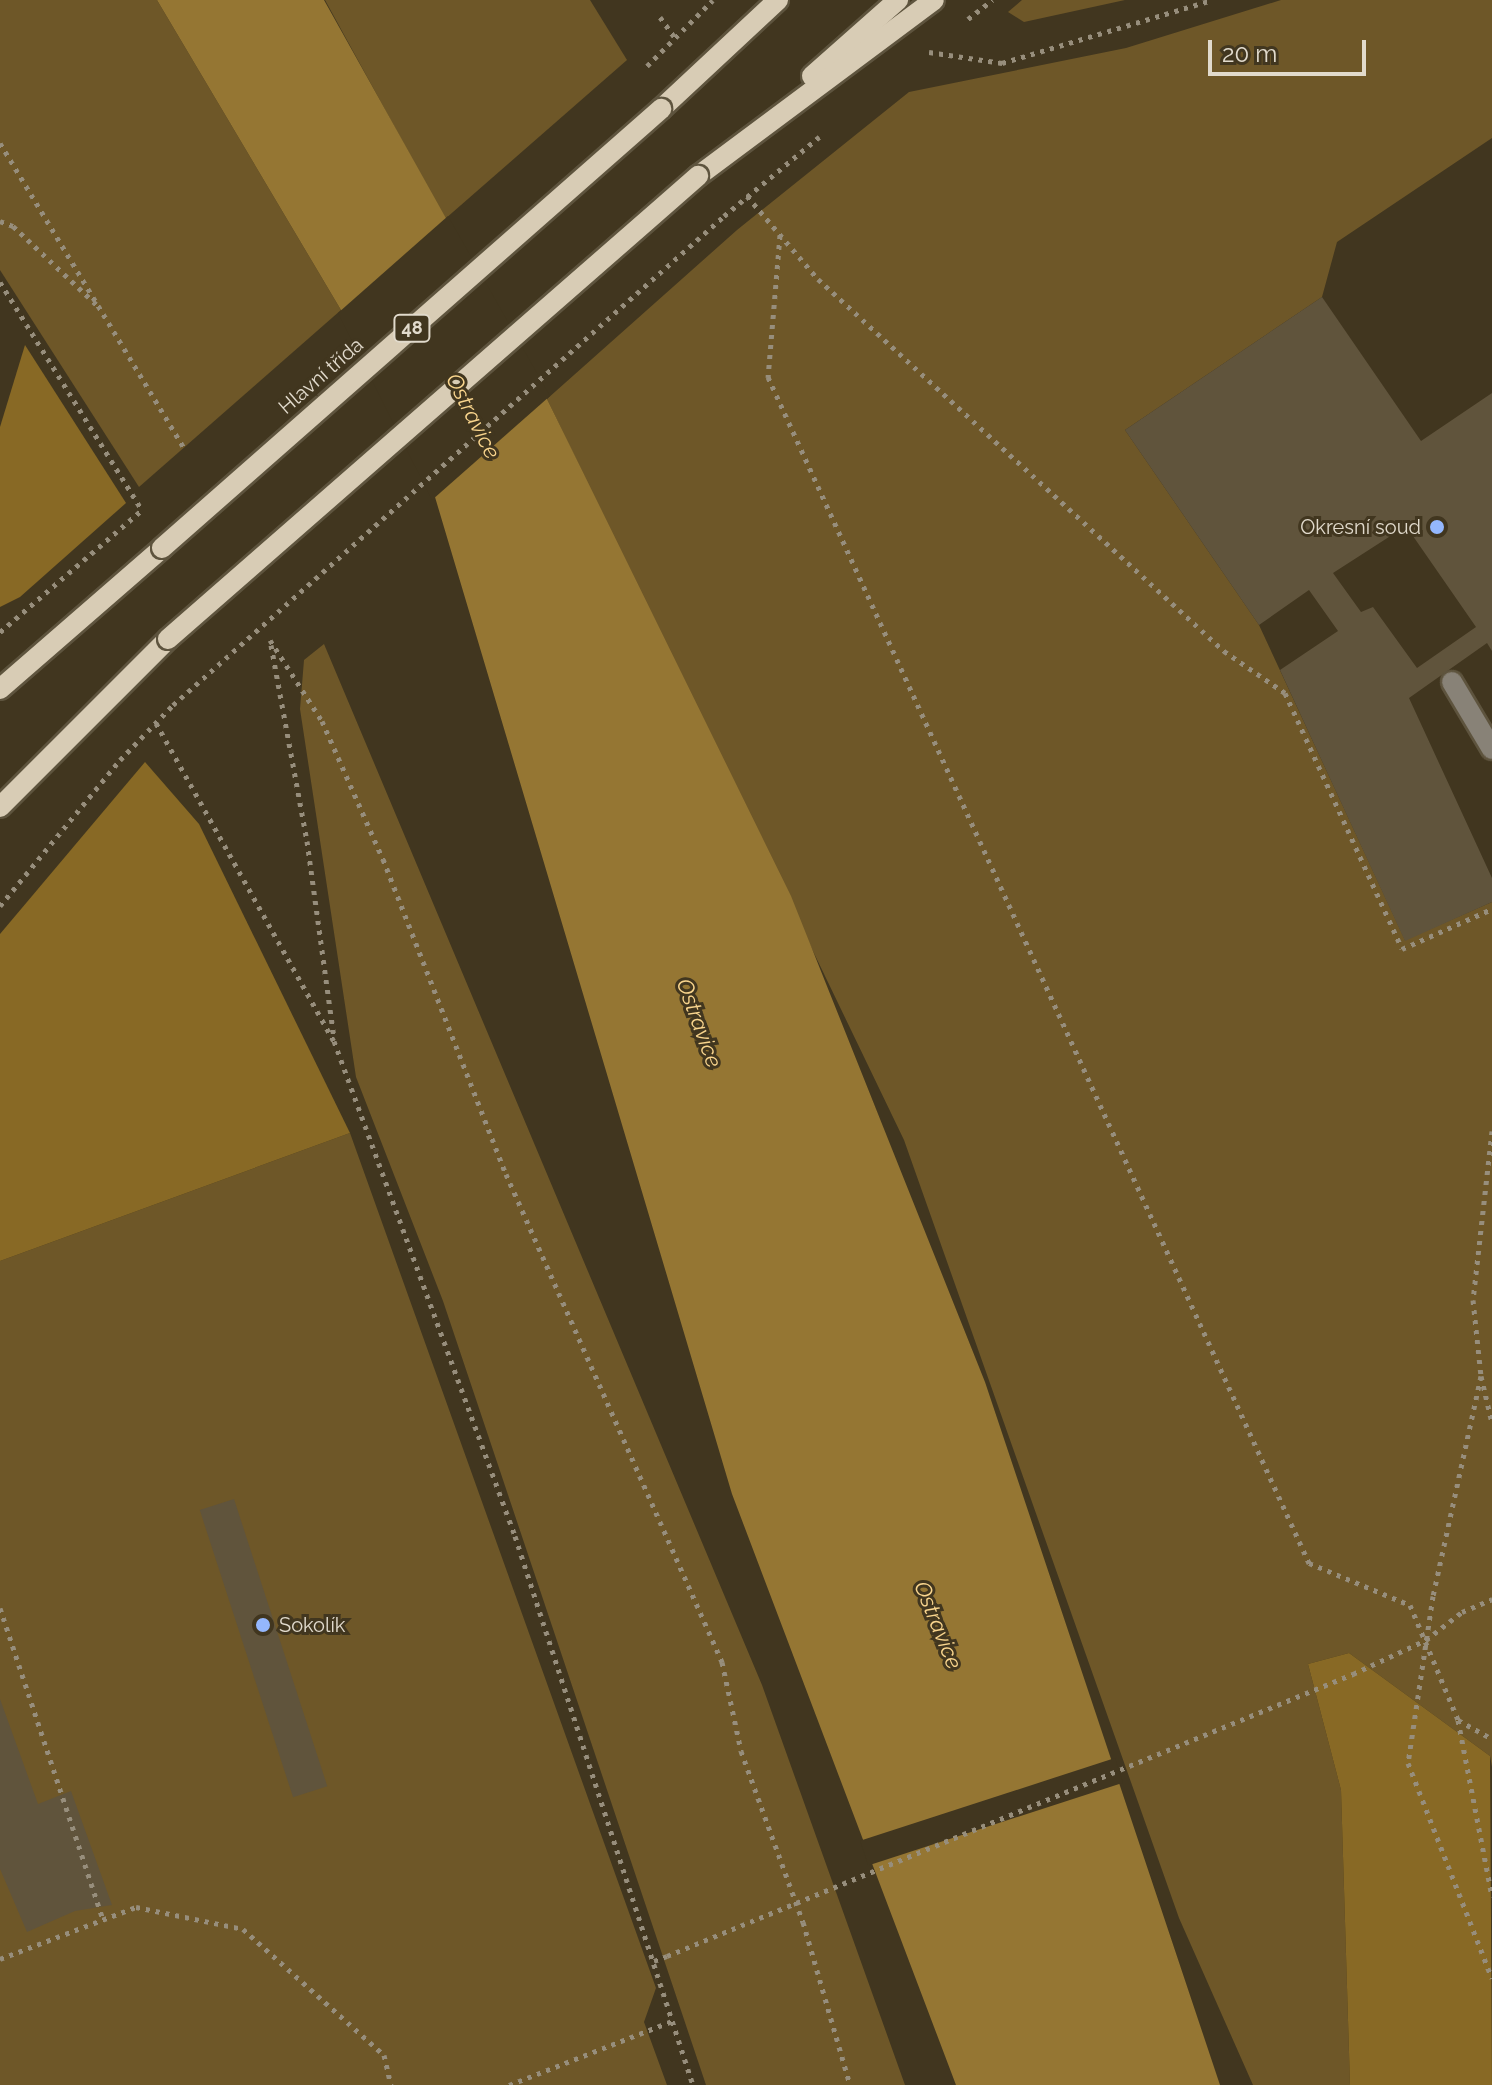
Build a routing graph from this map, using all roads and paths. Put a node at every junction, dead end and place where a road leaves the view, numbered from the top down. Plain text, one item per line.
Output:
1 (713, 0) edge
2 (765, 0) edge
3 (778, 0) edge
4 (898, 0) edge
5 (934, 0) edge
6 (992, 0) edge
7 (1212, 0) edge
8 (973, 15) dead end
9 (660, 17) dead end
10 (674, 36) junction
11 (924, 52) dead end
12 (641, 73) dead end
13 (661, 109) junction
14 (0, 143) edge
15 (698, 176) junction
16 (0, 221) edge
17 (780, 235) junction
18 (0, 282) edge
19 (106, 314) junction
20 (184, 448) dead end
21 (150, 504) dead end
22 (142, 510) junction
23 (0, 632) edge
24 (1452, 682) dead end
25 (0, 689) edge
26 (156, 723) junction
27 (1492, 749) edge
28 (0, 807) edge
29 (0, 906) edge
30 (1492, 909) edge
31 (334, 1041) junction
32 (1492, 1131) edge
33 (1481, 1376) junction
34 (1492, 1423) edge
35 (1492, 1599) edge
36 (0, 1608) edge
37 (1426, 1640) junction
38 (1458, 1720) junction
39 (1492, 1739) edge
40 (1492, 1897) edge
41 (103, 1919) junction
42 (0, 1959) edge
43 (654, 1961) junction
44 (1492, 1978) edge
45 (672, 2021) junction
46 (391, 2085) edge
47 (509, 2085) edge
48 (693, 2085) edge
49 (850, 2085) edge

1 - 10 path
2 - 13 main road, 48
3 - 13 main road, Hlavní třída / 48
4 - 15 main road
5 - 15 main road
6 - 8 path
7 - 11 path
9 - 10 path
10 - 12 path
13 - 25 main road, Hlavní třída / 48, bridge
14 - 19 path
15 - 28 main road, bridge
16 - 19 path
17 - 26 path, bridge
17 - 30 path
17 - 37 path
18 - 22 path
19 - 20 path
21 - 22 path
22 - 23 path
24 - 27 lane
26 - 29 path
26 - 31 path
31 - 43 path
31 - 49 path
32 - 33 path
33 - 34 path
33 - 37 path
35 - 37 path
36 - 41 path
37 - 38 path
37 - 43 path, bridge
37 - 44 path
38 - 39 path
38 - 40 path
41 - 42 path
41 - 46 path
43 - 45 path
45 - 47 path
45 - 48 path

